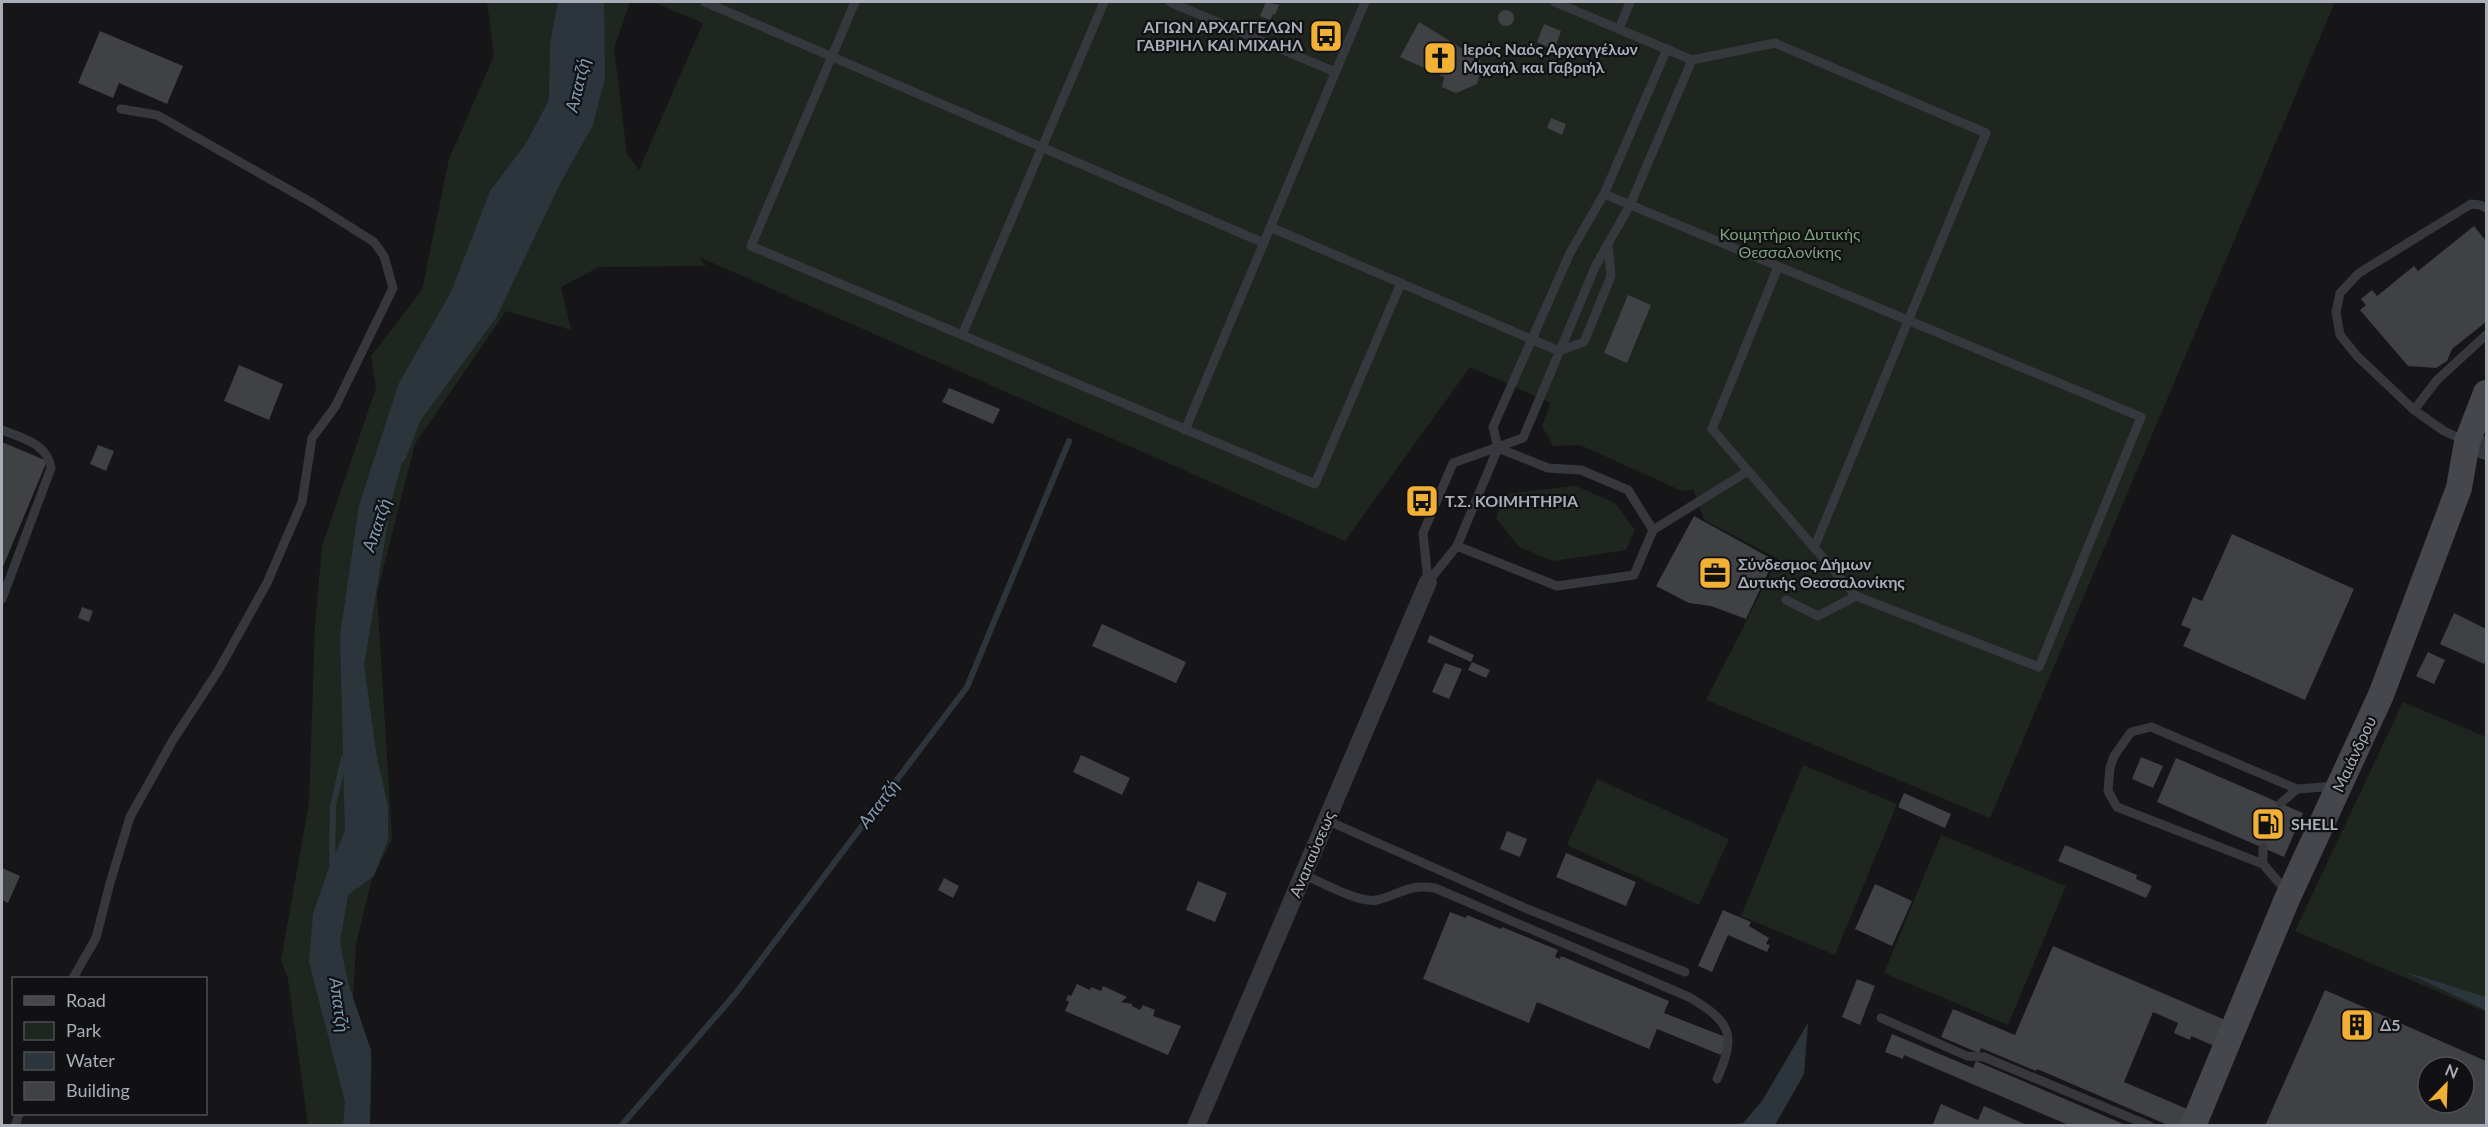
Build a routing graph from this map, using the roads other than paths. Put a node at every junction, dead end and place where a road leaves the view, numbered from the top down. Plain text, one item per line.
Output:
1 (705, 2) edge
2 (855, 2) edge
3 (1104, 2) edge
4 (1170, 2) edge
5 (1365, 2) edge
6 (1555, 2) edge
7 (1630, 2) edge
8 (1619, 29) junction
9 (1668, 49) junction
10 (832, 56) junction
11 (1692, 60) junction
12 (1335, 72) junction
13 (121, 109) dead end
14 (1042, 147) junction
15 (1604, 194) junction
16 (1630, 205) junction
17 (2487, 208) edge
18 (1270, 227) junction
19 (1264, 243) junction
20 (1608, 244) junction
21 (1778, 267) junction
22 (1401, 283) junction
23 (1908, 321) junction
24 (962, 335) junction
25 (2487, 335) edge
26 (1532, 340) junction
27 (1559, 351) junction
28 (2487, 393) edge
29 (2414, 410) junction
30 (2, 430) edge
31 (1185, 430) junction
32 (2477, 445) edge
33 (1498, 448) junction
34 (1748, 471) junction
35 (1653, 530) junction
36 (1457, 546) junction
37 (1814, 548) junction
38 (1428, 582) junction
39 (1856, 596) junction
40 (2, 599) edge
41 (1786, 600) dead end
42 (2339, 786) junction
43 (2297, 789) junction
44 (2281, 803) dead end
45 (1326, 820) junction
46 (2263, 848) dead end
47 (2263, 864) junction
48 (1302, 874) junction
49 (2287, 899) junction
50 (1685, 972) dead end
51 (74, 977) edge
52 (1881, 1018) dead end
53 (1718, 1079) dead end
54 (1196, 1125) edge
55 (2150, 1125) edge
56 (2193, 1125) edge

1 - 10 lane
2 - 10 lane
3 - 14 lane
4 - 12 lane
5 - 12 lane
6 - 8 lane
7 - 8 lane
8 - 9 lane
9 - 11 lane
9 - 15 lane
10 - 14 lane
10 - 24 lane
11 - 16 lane
11 - 23 lane
12 - 18 lane
13 - 51 lane
14 - 19 lane
14 - 24 lane
15 - 16 lane
15 - 26 lane
16 - 20 lane
16 - 21 lane
17 - 29 lane
18 - 19 lane
18 - 22 lane
19 - 31 lane
20 - 27 lane
20 - 27 lane
21 - 23 lane
21 - 34 lane
22 - 26 lane
22 - 31 lane
23 - 37 lane
23 - 39 lane
24 - 31 lane
25 - 29 lane
26 - 27 lane
26 - 33 lane
27 - 33 lane
28 - 32 main road, Μαιάνδρου
29 - 32 lane
30 - 40 lane
32 - 42 main road, Μαιάνδρου
33 - 35 lane
33 - 36 lane
33 - 38 lane
34 - 35 lane
34 - 37 lane
35 - 36 lane
36 - 38 lane
37 - 39 lane
38 - 45 street, Αναπαύσεως
39 - 41 lane
42 - 43 lane
42 - 49 main road, Μαιάνδρου
43 - 44 lane
43 - 47 lane
45 - 48 street, Αναπαύσεως
45 - 50 lane
46 - 47 lane
47 - 49 lane
48 - 53 lane
48 - 54 street, Αναπαύσεως
49 - 56 main road, Μαιάνδρου
52 - 55 lane

